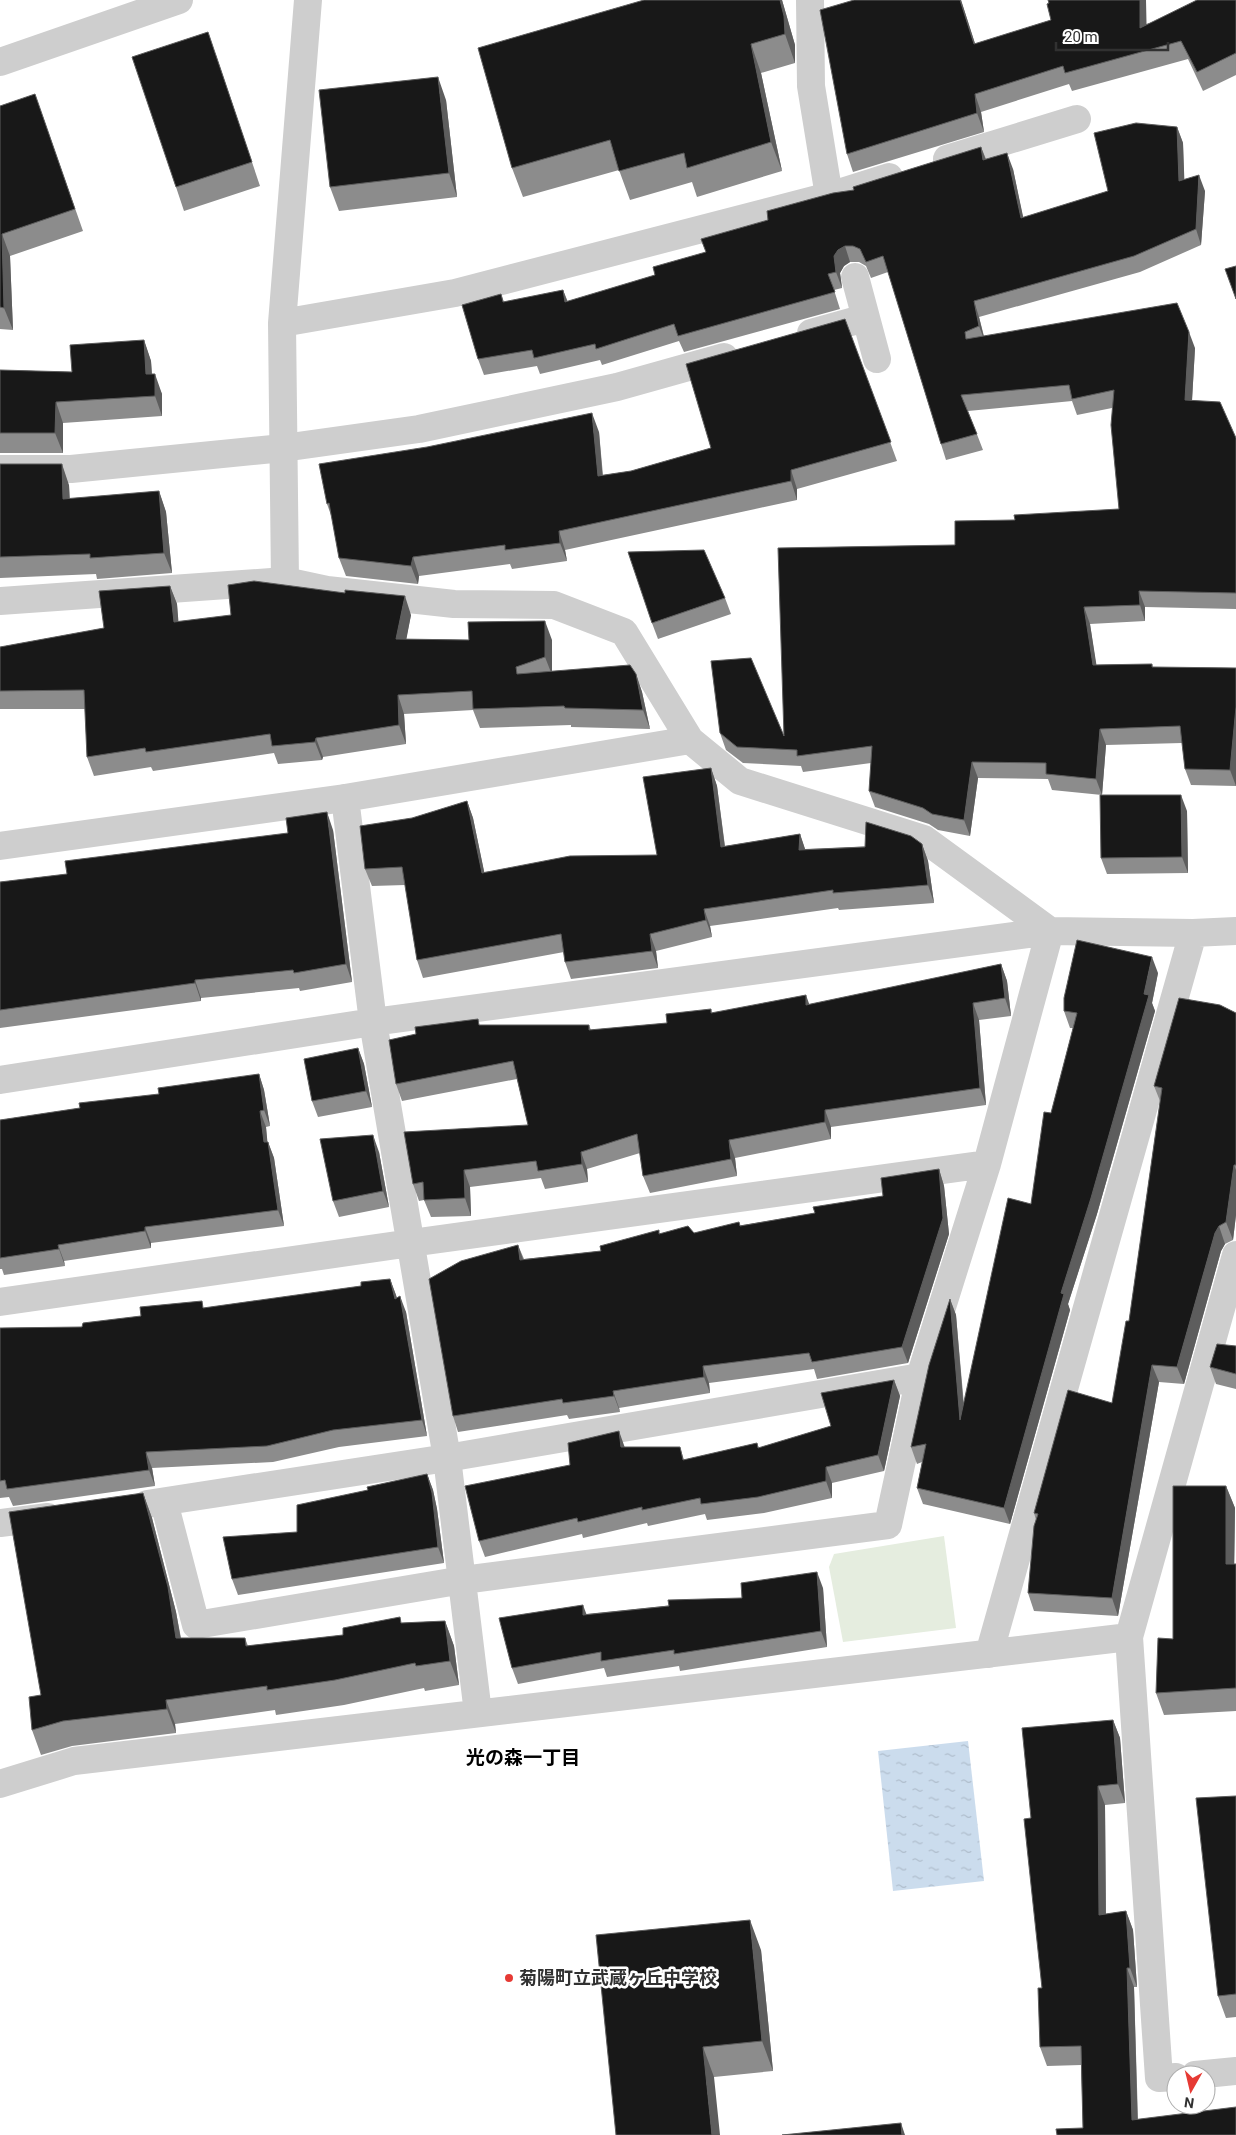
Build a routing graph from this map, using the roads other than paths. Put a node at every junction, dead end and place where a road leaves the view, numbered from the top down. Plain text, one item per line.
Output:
1 (179, 0) edge
2 (308, 0) edge
3 (810, 0) edge
4 (0, 62) edge
5 (1077, 119) dead end
6 (829, 196) junction
7 (855, 277) dead end
8 (865, 318) junction
9 (282, 323) junction
10 (789, 339) edge
11 (750, 350) edge
12 (877, 359) dead end
13 (283, 448) junction
14 (0, 469) edge
15 (285, 581) junction
16 (0, 602) edge
17 (690, 740) junction
18 (345, 798) junction
19 (0, 846) edge
20 (1236, 931) edge
21 (1050, 932) junction
22 (1193, 933) junction
23 (374, 1022) junction
24 (0, 1080) edge
25 (987, 1164) junction
26 (411, 1242) junction
27 (1236, 1255) edge
28 (0, 1302) edge
29 (920, 1377) junction
30 (447, 1458) junction
31 (164, 1502) junction
32 (125, 1507) edge
33 (77, 1513) edge
34 (0, 1523) edge
35 (463, 1580) junction
36 (1129, 1637) junction
37 (989, 1654) junction
38 (478, 1713) junction
39 (0, 1784) edge
40 (1236, 2071) edge
41 (1216, 2073) edge
42 (1166, 2078) edge

1 - 4 street
2 - 9 street
3 - 6 street
5 - 6 street
6 - 9 street
7 - 8 street
8 - 10 street
8 - 12 street
9 - 13 street
11 - 13 street
13 - 14 street
13 - 15 street
15 - 16 street
15 - 17 street
17 - 18 street
17 - 21 street
18 - 19 street
18 - 23 street
20 - 22 street
21 - 22 street
21 - 23 street
21 - 25 street
22 - 37 street
23 - 24 street
23 - 26 street
25 - 26 street
25 - 29 street
26 - 28 street
26 - 30 street
27 - 36 street
29 - 30 street
29 - 35 street
30 - 31 street
30 - 35 street
31 - 32 street
31 - 35 street
33 - 34 street
35 - 38 street
36 - 37 street
36 - 42 street
37 - 38 street
38 - 39 street
40 - 41 street

